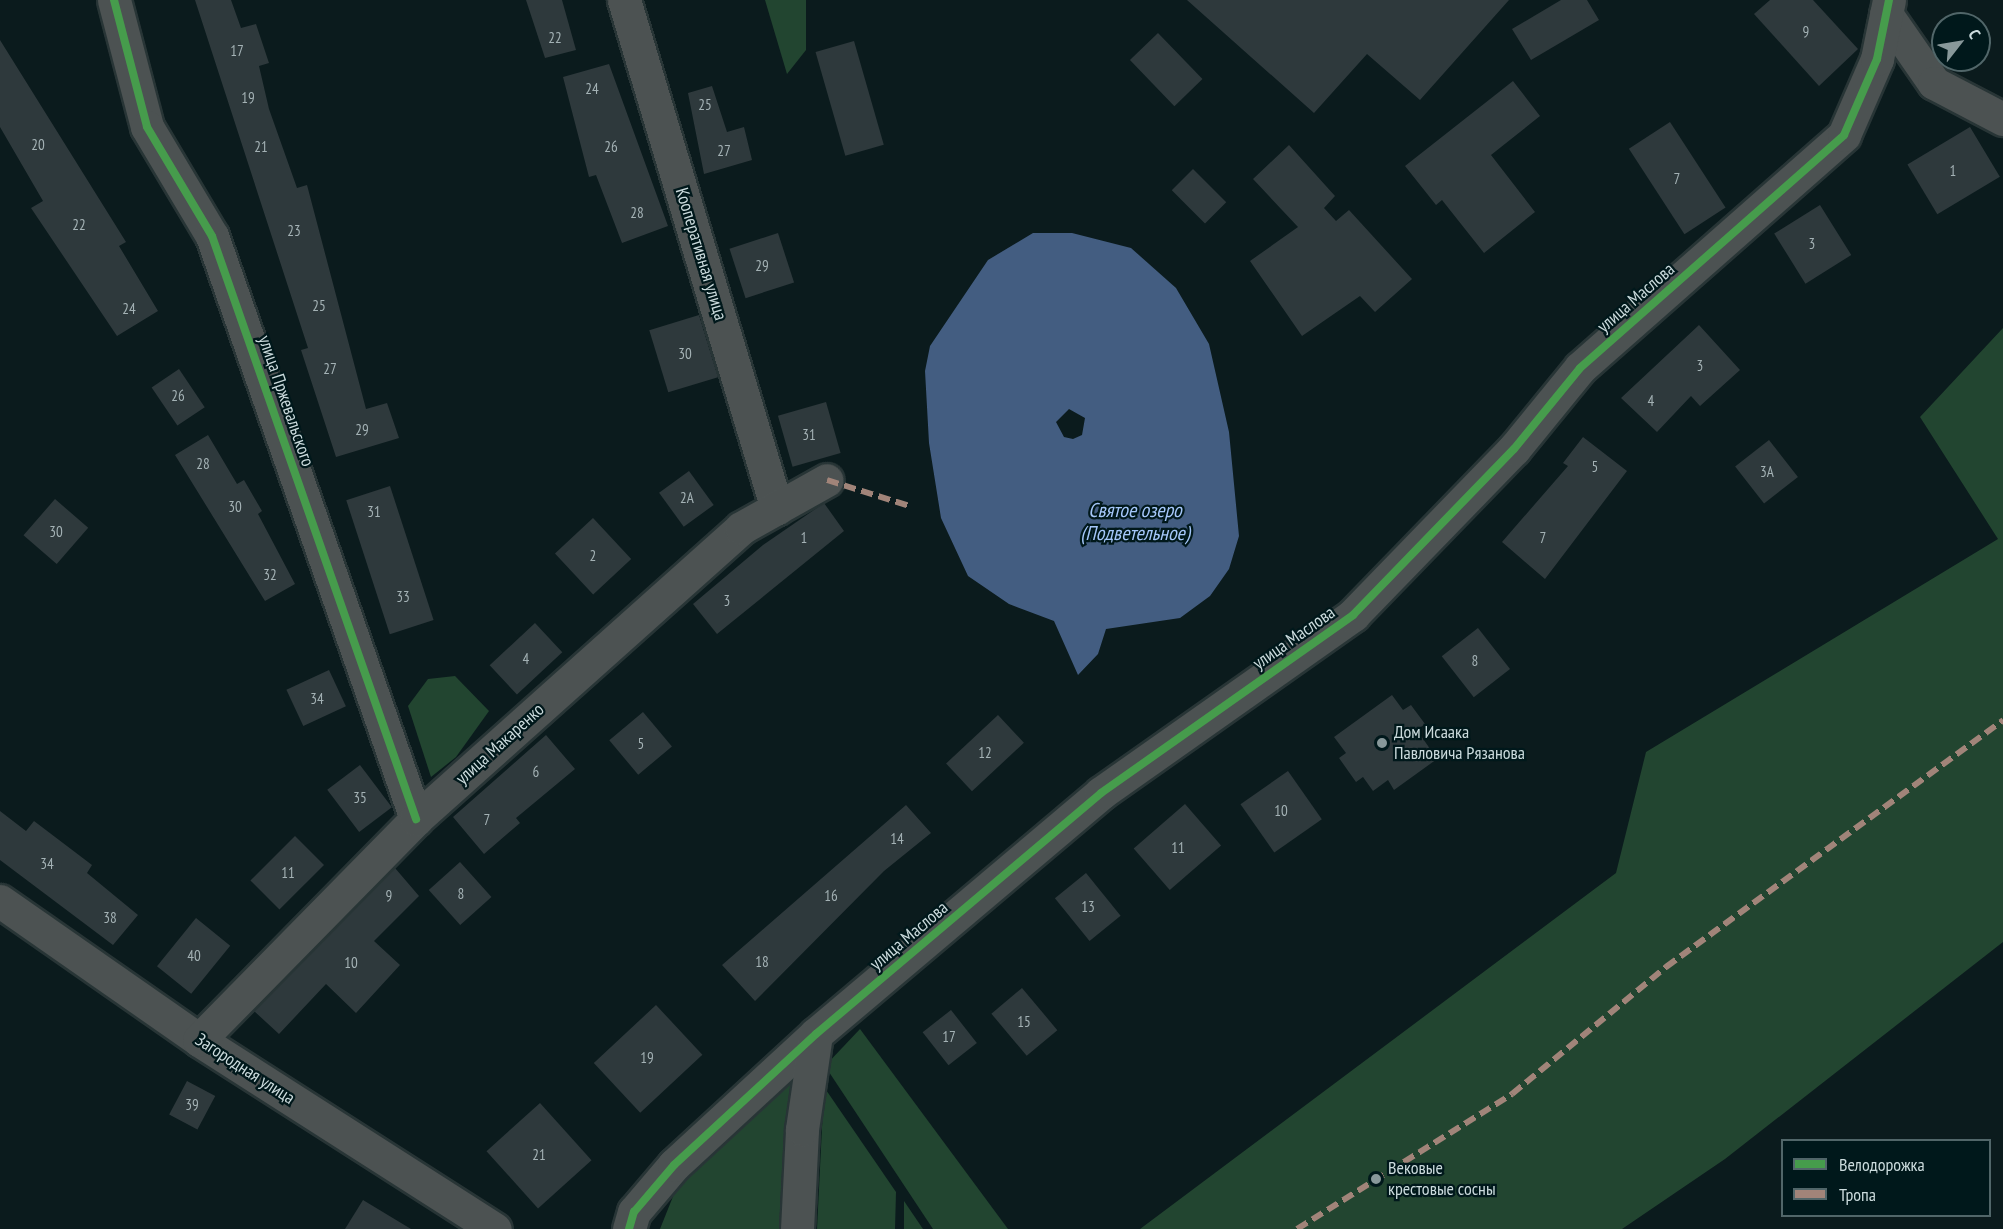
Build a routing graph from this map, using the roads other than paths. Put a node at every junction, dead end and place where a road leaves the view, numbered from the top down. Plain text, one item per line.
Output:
1 (114, 0) edge
2 (624, 0) edge
3 (1888, 7) edge
4 (2003, 118) edge
5 (827, 480) dead end
6 (777, 509) junction
7 (416, 819) junction
8 (0, 901) edge
9 (816, 1034) junction
10 (200, 1040) junction
11 (495, 1229) edge
12 (629, 1229) edge
13 (797, 1229) edge

1 - 7 street, улица Пржевальского
2 - 6 street, Кооперативная улица
3 - 4 street
3 - 9 street, улица Маслова
5 - 6 street, улица Макаренко
6 - 7 street, улица Макаренко
7 - 10 street, улица Макаренко
8 - 10 street, Загородная улица
9 - 12 street, улица Маслова
9 - 13 street
10 - 11 street, Загородная улица

